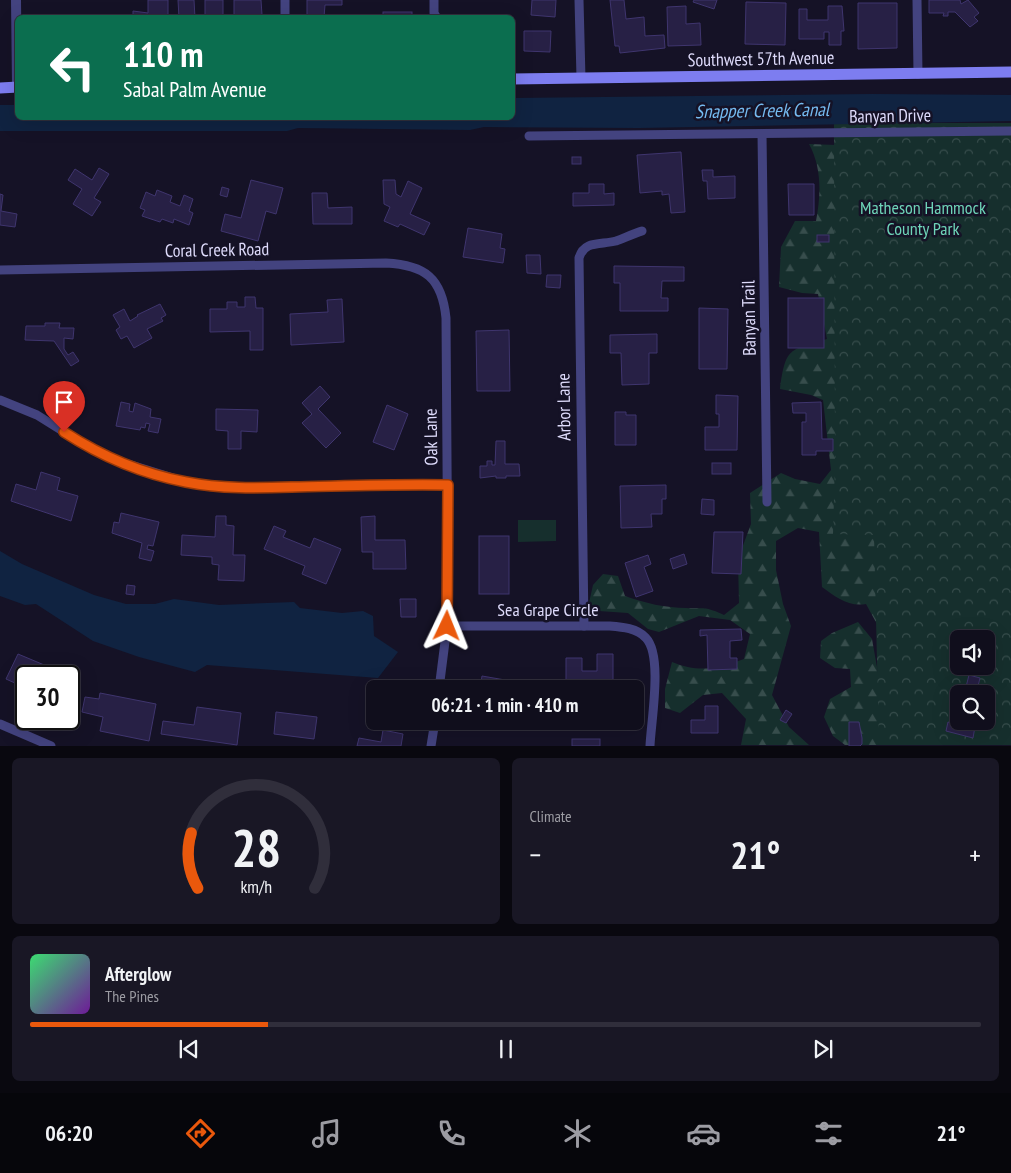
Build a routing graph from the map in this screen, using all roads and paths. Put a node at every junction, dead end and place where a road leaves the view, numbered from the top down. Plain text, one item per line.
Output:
1 (16, 0) edge
2 (285, 0) edge
3 (434, 0) edge
4 (580, 0) edge
5 (917, 0) edge
6 (16, 15) edge
7 (285, 15) edge
8 (434, 15) edge
9 (1011, 72) edge
10 (918, 74) junction
11 (581, 78) junction
12 (515, 79) edge
13 (15, 87) edge
14 (0, 88) edge
15 (1011, 130) edge
16 (762, 134) junction
17 (528, 136) dead end
18 (642, 231) dead end
19 (0, 270) edge
20 (432, 277) joint
21 (0, 400) edge
22 (448, 485) junction
23 (767, 502) dead end
24 (447, 626) junction
25 (584, 626) junction
26 (440, 680) edge
27 (0, 724) edge
28 (434, 730) edge
29 (51, 746) edge
30 (431, 746) edge
31 (650, 746) edge

1 - 6 street
2 - 7 street
3 - 8 street
4 - 11 street
5 - 10 street
9 - 10 main road, Southwest 57th Avenue
10 - 11 main road, Southwest 57th Avenue
11 - 12 main road, Southwest 57th Avenue
13 - 14 main road
15 - 16 street, Banyan Drive
16 - 17 street, Banyan Drive
16 - 23 street, Banyan Trail
18 - 25 street, Arbor Lane
19 - 20 street, Coral Creek Road
20 - 22 street, Oak Lane
21 - 22 street
22 - 24 street, Oak Lane
24 - 25 street, Sea Grape Circle
24 - 26 street, Oak Lane
25 - 31 street, Sea Grape Circle
27 - 29 street
28 - 30 street

